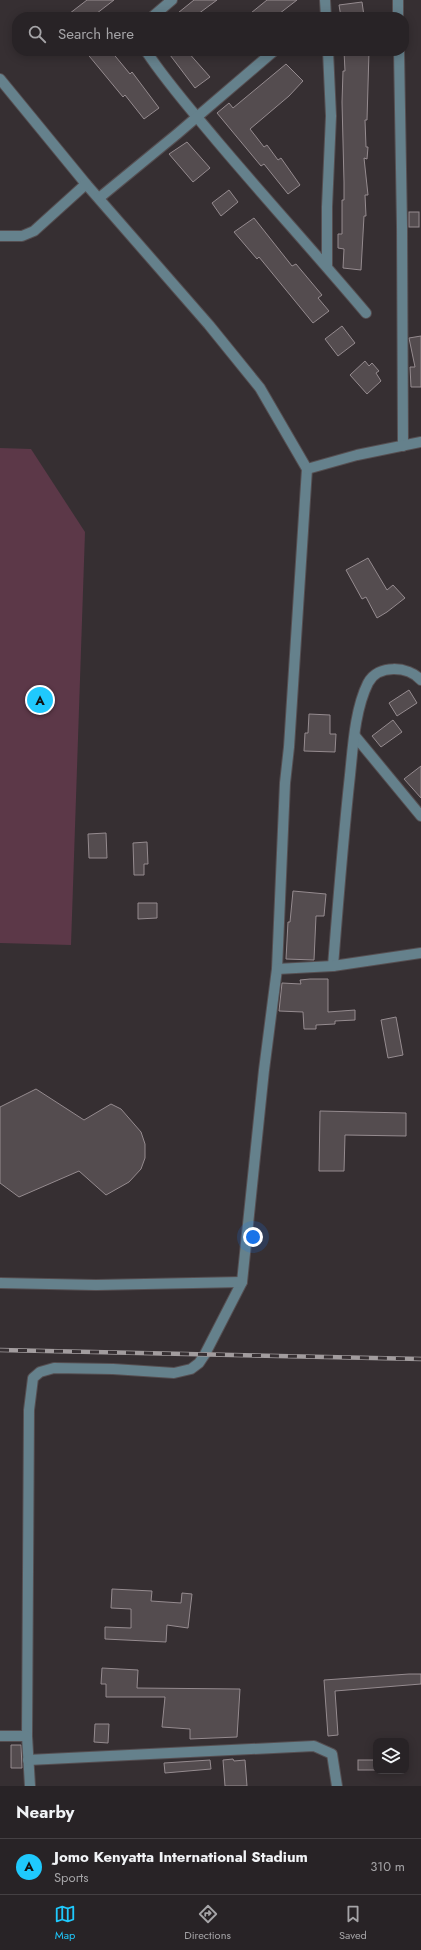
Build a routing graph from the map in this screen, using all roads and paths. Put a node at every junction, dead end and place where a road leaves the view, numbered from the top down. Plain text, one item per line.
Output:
1 (172, 0) edge
2 (325, 0) edge
3 (398, 0) edge
4 (158, 12) edge
5 (323, 12) edge
6 (398, 12) edge
7 (150, 56) edge
8 (268, 56) edge
9 (328, 56) edge
10 (399, 56) edge
11 (0, 79) edge
12 (197, 117) junction
13 (86, 184) junction
14 (99, 198) junction
15 (0, 236) edge
16 (327, 267) junction
17 (366, 313) dead end
18 (421, 442) edge
19 (403, 446) junction
20 (307, 469) junction
21 (421, 680) edge
22 (354, 736) junction
23 (421, 816) edge
24 (421, 952) edge
25 (333, 966) junction
26 (277, 969) junction
27 (242, 1282) junction
28 (0, 1283) edge
29 (0, 1736) edge
30 (27, 1736) junction
31 (28, 1760) junction
32 (30, 1786) edge
33 (337, 1786) edge

1 - 4 street
2 - 5 street
3 - 6 street
7 - 12 street
8 - 12 street
9 - 16 street
10 - 19 street
11 - 13 street
12 - 14 street
12 - 16 street
13 - 14 street
13 - 15 street
14 - 20 street
16 - 17 street
18 - 19 street
19 - 20 street
20 - 26 street
21 - 22 street
22 - 23 street
22 - 25 street
24 - 25 street
25 - 26 street
26 - 27 street
27 - 28 street
27 - 30 street
29 - 30 street
30 - 31 street
31 - 32 street
31 - 33 street

